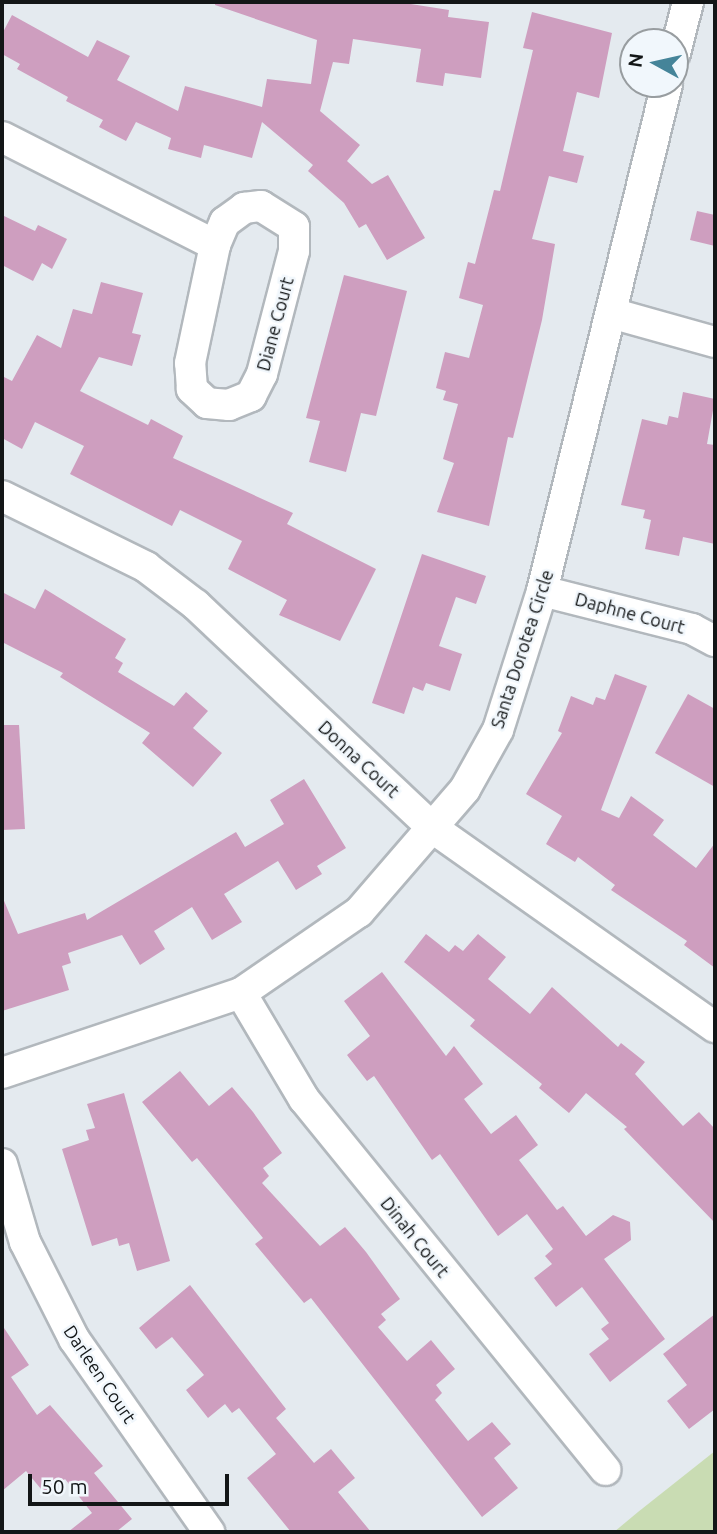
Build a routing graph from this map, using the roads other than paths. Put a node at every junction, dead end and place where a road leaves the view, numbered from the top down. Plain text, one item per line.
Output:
1 (688, 2) edge
2 (681, 28) edge
3 (664, 98) edge
4 (2, 137) edge
5 (215, 245) junction
6 (611, 313) junction
7 (715, 342) edge
8 (2, 496) edge
9 (542, 591) junction
10 (715, 641) edge
11 (434, 829) junction
12 (241, 993) junction
13 (715, 1027) edge
14 (2, 1073) edge
15 (2, 1164) edge
16 (605, 1470) dead end
17 (209, 1532) edge

1 - 2 street
3 - 6 street, Santa Dorotea Circle
4 - 5 street
5 - 5 street, Diane Court
6 - 7 street
6 - 9 street, Santa Dorotea Circle
8 - 11 street, Donna Court
9 - 10 street, Daphne Court
9 - 11 street, Santa Dorotea Circle
11 - 12 street, Santa Dorotea Circle
11 - 13 street, Donna Court
12 - 14 street, Santa Dorotea Circle
12 - 16 street, Dinah Court
15 - 17 street, Darleen Court

